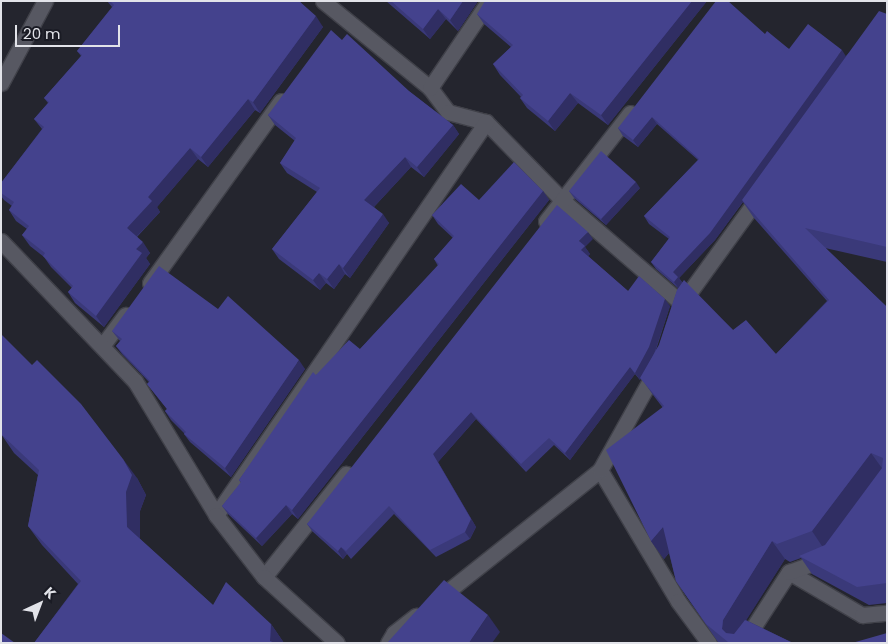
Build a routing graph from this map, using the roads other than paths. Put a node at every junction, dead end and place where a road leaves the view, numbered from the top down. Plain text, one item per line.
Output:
1 (44, 1) edge
2 (323, 1) edge
3 (489, 1) edge
4 (1, 82) edge
5 (430, 88) junction
6 (289, 90) edge
7 (640, 101) edge
8 (486, 122) junction
9 (767, 185) edge
10 (563, 200) junction
11 (539, 231) edge
12 (1, 241) edge
13 (681, 303) junction
14 (675, 321) edge
15 (102, 346) junction
16 (663, 358) edge
17 (356, 462) edge
18 (600, 470) junction
19 (216, 515) junction
20 (836, 549) edge
21 (789, 572) junction
22 (264, 577) junction
23 (887, 613) edge
24 (337, 643) edge
25 (388, 643) edge
26 (708, 643) edge
27 (742, 643) edge

1 - 4 street
2 - 5 street
3 - 5 street
5 - 8 street
6 - 15 street
7 - 10 street
8 - 10 street
8 - 19 street
9 - 13 street
10 - 11 street
10 - 13 street
12 - 15 street
13 - 14 street
15 - 19 street
16 - 18 street
17 - 22 street
18 - 25 street
18 - 26 street
19 - 22 street
20 - 21 street
21 - 23 street
21 - 27 street
22 - 24 street

